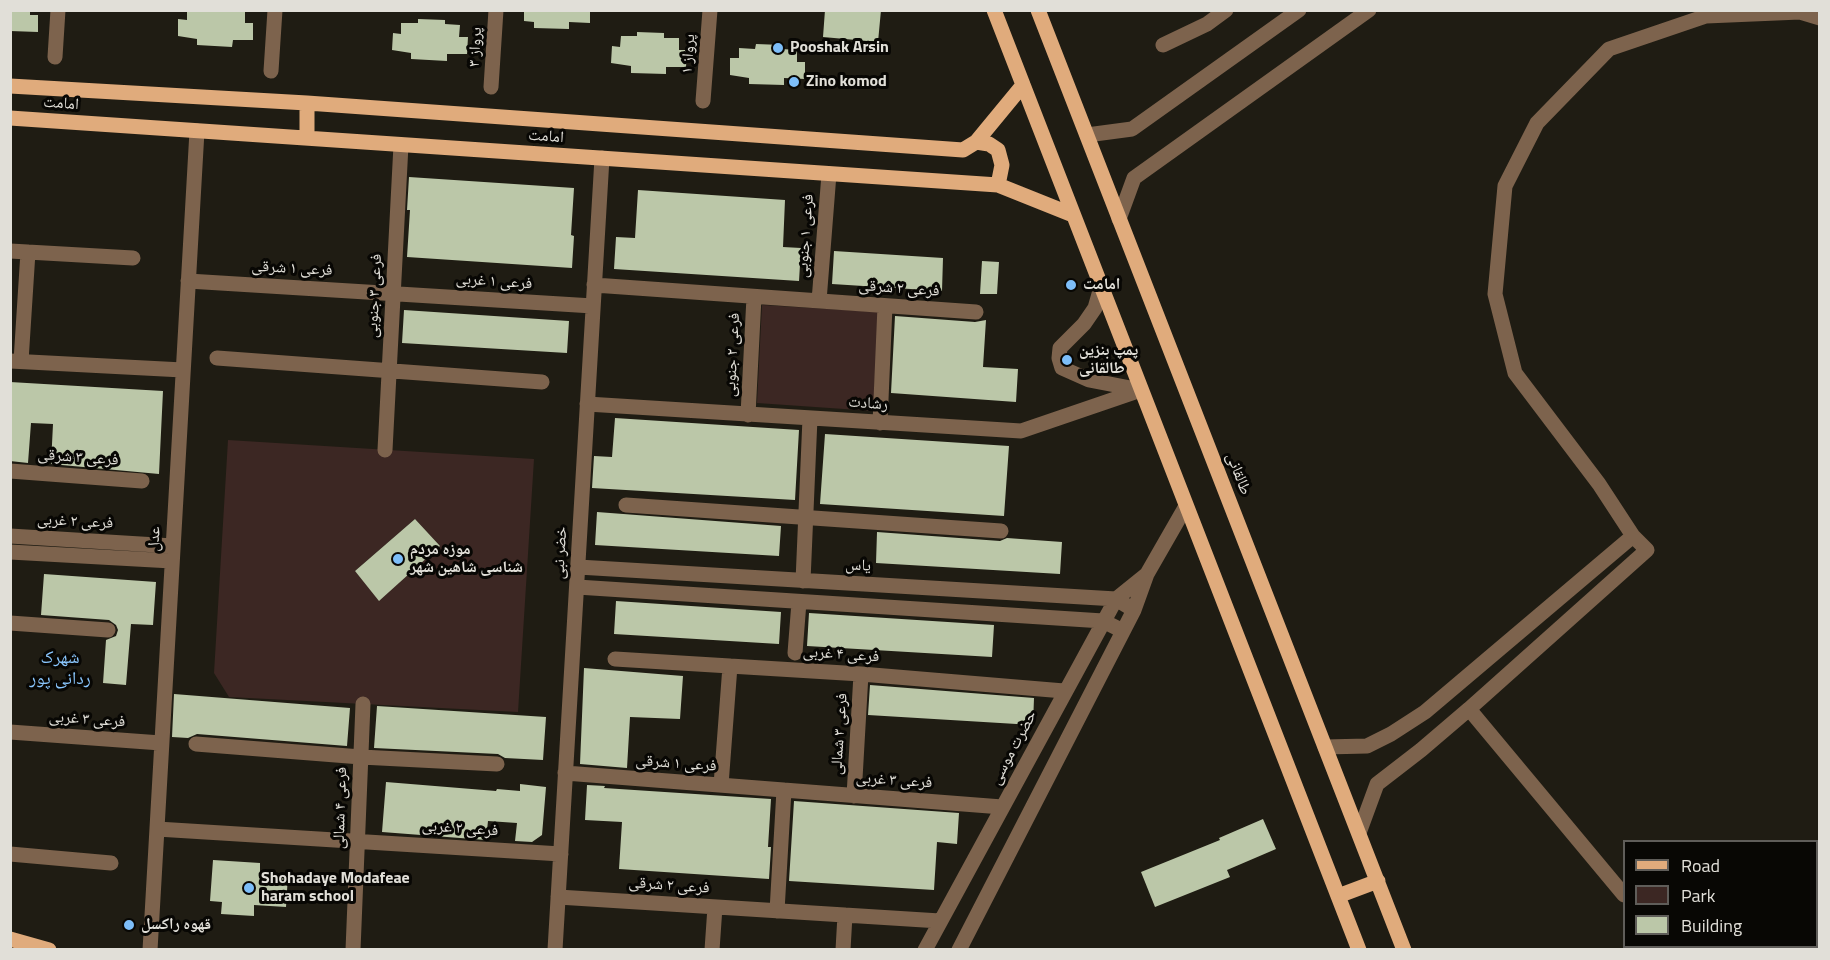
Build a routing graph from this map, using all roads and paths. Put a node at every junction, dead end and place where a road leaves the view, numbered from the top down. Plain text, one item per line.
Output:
1 (58, 10) edge
2 (275, 10) edge
3 (496, 10) edge
4 (710, 10) edge
5 (994, 10) edge
6 (1038, 10) edge
7 (1226, 10) edge
8 (1299, 10) edge
9 (1369, 10) edge
10 (1739, 13) edge
11 (1820, 18) edge
12 (1163, 45) dead end
13 (55, 57) dead end
14 (271, 71) dead end
15 (1023, 85) junction
16 (10, 86) edge
17 (492, 87) dead end
18 (703, 101) dead end
19 (308, 103) junction
20 (10, 118) edge
21 (197, 131) junction
22 (1087, 135) junction
23 (307, 138) junction
24 (976, 142) junction
25 (401, 145) junction
26 (602, 159) junction
27 (829, 174) junction
28 (998, 185) junction
29 (1073, 215) junction
30 (1119, 219) junction
31 (10, 251) edge
32 (28, 252) junction
33 (133, 258) dead end
34 (188, 281) junction
35 (594, 285) junction
36 (1101, 288) junction
37 (393, 294) junction
38 (754, 297) junction
39 (819, 301) junction
40 (593, 306) junction
41 (885, 306) junction
42 (976, 312) dead end
43 (218, 358) dead end
44 (16, 361) edge
45 (183, 370) junction
46 (389, 371) junction
47 (542, 382) dead end
48 (1141, 390) junction
49 (587, 404) junction
50 (748, 415) junction
51 (810, 418) junction
52 (880, 423) junction
53 (385, 450) dead end
54 (10, 471) edge
55 (142, 481) dead end
56 (626, 506) dead end
57 (1186, 506) junction
58 (806, 519) junction
59 (1001, 531) dead end
60 (10, 536) edge
61 (1633, 536) junction
62 (10, 552) edge
63 (172, 554) junction
64 (578, 567) junction
65 (1147, 574) junction
66 (803, 581) junction
67 (577, 587) junction
68 (1116, 598) junction
69 (799, 602) junction
70 (1134, 610) junction
71 (1103, 621) junction
72 (10, 623) edge
73 (108, 630) dead end
74 (1123, 631) junction
75 (795, 653) dead end
76 (615, 659) dead end
77 (730, 666) junction
78 (861, 675) junction
79 (1064, 691) junction
80 (363, 704) dead end
81 (1469, 709) junction
82 (10, 732) edge
83 (162, 743) junction
84 (196, 744) dead end
85 (1325, 747) junction
86 (361, 757) junction
87 (497, 764) dead end
88 (565, 773) junction
89 (721, 785) junction
90 (784, 790) junction
91 (854, 796) junction
92 (1002, 807) junction
93 (157, 829) junction
94 (1359, 833) junction
95 (357, 841) junction
96 (10, 854) edge
97 (561, 854) junction
98 (111, 863) dead end
99 (1378, 881) junction
100 (1623, 894) edge
101 (1338, 896) junction
102 (558, 897) junction
103 (715, 907) junction
104 (777, 911) junction
105 (845, 915) junction
106 (940, 921) junction
107 (10, 939) edge
108 (49, 950) edge
109 (150, 950) edge
110 (353, 950) edge
111 (555, 950) edge
112 (712, 950) edge
113 (843, 950) edge
114 (925, 950) edge
115 (959, 950) edge
116 (1357, 950) edge
117 (1404, 950) edge

1 - 13 street
2 - 14 street
3 - 17 street, پرواز ۳
4 - 18 street, پرواز ۱
5 - 15 main road
6 - 22 main road, طالقانی
7 - 12 street
8 - 22 street
9 - 30 street
10 - 11 street
10 - 61 street
15 - 24 main road
15 - 29 main road
16 - 19 main road, امامت
19 - 23 main road
19 - 24 main road, امامت
20 - 21 main road, امامت
21 - 23 main road, امامت
21 - 34 street, عدل
22 - 30 main road, طالقانی
23 - 25 main road, امامت
24 - 28 main road
25 - 26 main road, امامت
25 - 37 street, فرعی ۳ جنوبی
26 - 27 main road, امامت
26 - 35 street, خضر نبی
27 - 28 main road, امامت
27 - 39 street, فرعی ۱ جنوبی
28 - 29 main road, امامت
29 - 36 main road
30 - 85 main road, طالقانی
31 - 32 street
32 - 33 street
32 - 44 street
34 - 37 street, فرعی ۱ شرقی
34 - 45 street, عدل
35 - 38 street, فرعی ۲ شرقی
35 - 40 street, خضر نبی
36 - 48 main road
36 - 48 street
37 - 40 street, فرعی ۱ غربی
37 - 46 street, فرعی ۳ جنوبی
38 - 39 street, فرعی ۲ شرقی
38 - 50 street, فرعی ۲ جنوبی
39 - 41 street, فرعی ۲ شرقی
40 - 49 street, خضر نبی
41 - 42 street, فرعی ۲ شرقی
41 - 52 street
43 - 46 street
44 - 45 street
45 - 63 street, عدل
46 - 47 street
46 - 53 street, فرعی ۳ جنوبی
48 - 52 street, رشادت
48 - 57 main road
49 - 50 street, رشادت
49 - 64 street, خضر نبی
50 - 51 street, رشادت
51 - 52 street, رشادت
51 - 58 street
54 - 55 street, فرعی ۳ شرقی
56 - 58 street
57 - 65 street, حضرت موسی
57 - 101 main road
58 - 59 street
58 - 66 street
60 - 63 street, فرعی ۲ غربی
61 - 81 street
61 - 85 street
62 - 63 street, فرعی ۲ غربی
63 - 83 street, عدل
64 - 66 street, یاس
64 - 67 street, خضر نبی
65 - 68 street, حضرت موسی
65 - 70 street, حضرت موسی
66 - 68 street, یاس
67 - 69 street
67 - 88 street, خضر نبی
68 - 70 street
68 - 71 street, حضرت موسی
69 - 71 street
69 - 75 street
70 - 74 street, حضرت موسی
71 - 74 street
71 - 79 street, حضرت موسی
72 - 73 street
74 - 115 street, حضرت موسی
76 - 77 street, فرعی ۴ غربی
77 - 78 street, فرعی ۴ غربی
77 - 89 street
78 - 79 street, فرعی ۴ غربی
78 - 91 street, فرعی ۳ شمالی
79 - 92 street, حضرت موسی
80 - 86 street, فرعی ۴ شمالی
81 - 94 street
81 - 100 street
82 - 83 street, فرعی ۳ غربی
83 - 93 street, عدل
84 - 86 street
85 - 94 main road, طالقانی
86 - 87 street
86 - 95 street, فرعی ۴ شمالی
88 - 89 street, فرعی ۱ شرقی
88 - 97 street, خضر نبی
89 - 90 street, فرعی ۱ شرقی
90 - 91 street, فرعی ۳ غربی
90 - 104 street
91 - 92 street, فرعی ۳ غربی
92 - 106 street, حضرت موسی
93 - 95 street
93 - 109 street, عدل
94 - 99 main road, طالقانی
95 - 97 street, فرعی ۲ غربی
95 - 110 street, فرعی ۴ شمالی
96 - 98 street
97 - 102 street, خضر نبی
99 - 101 main road
99 - 117 main road, طالقانی
101 - 116 main road
102 - 103 street, فرعی ۲ شرقی
102 - 111 street, خضر نبی
103 - 104 street, فرعی ۲ شرقی
103 - 112 street
104 - 105 street
105 - 106 street
105 - 113 street
106 - 114 street, حضرت موسی
107 - 108 main road

